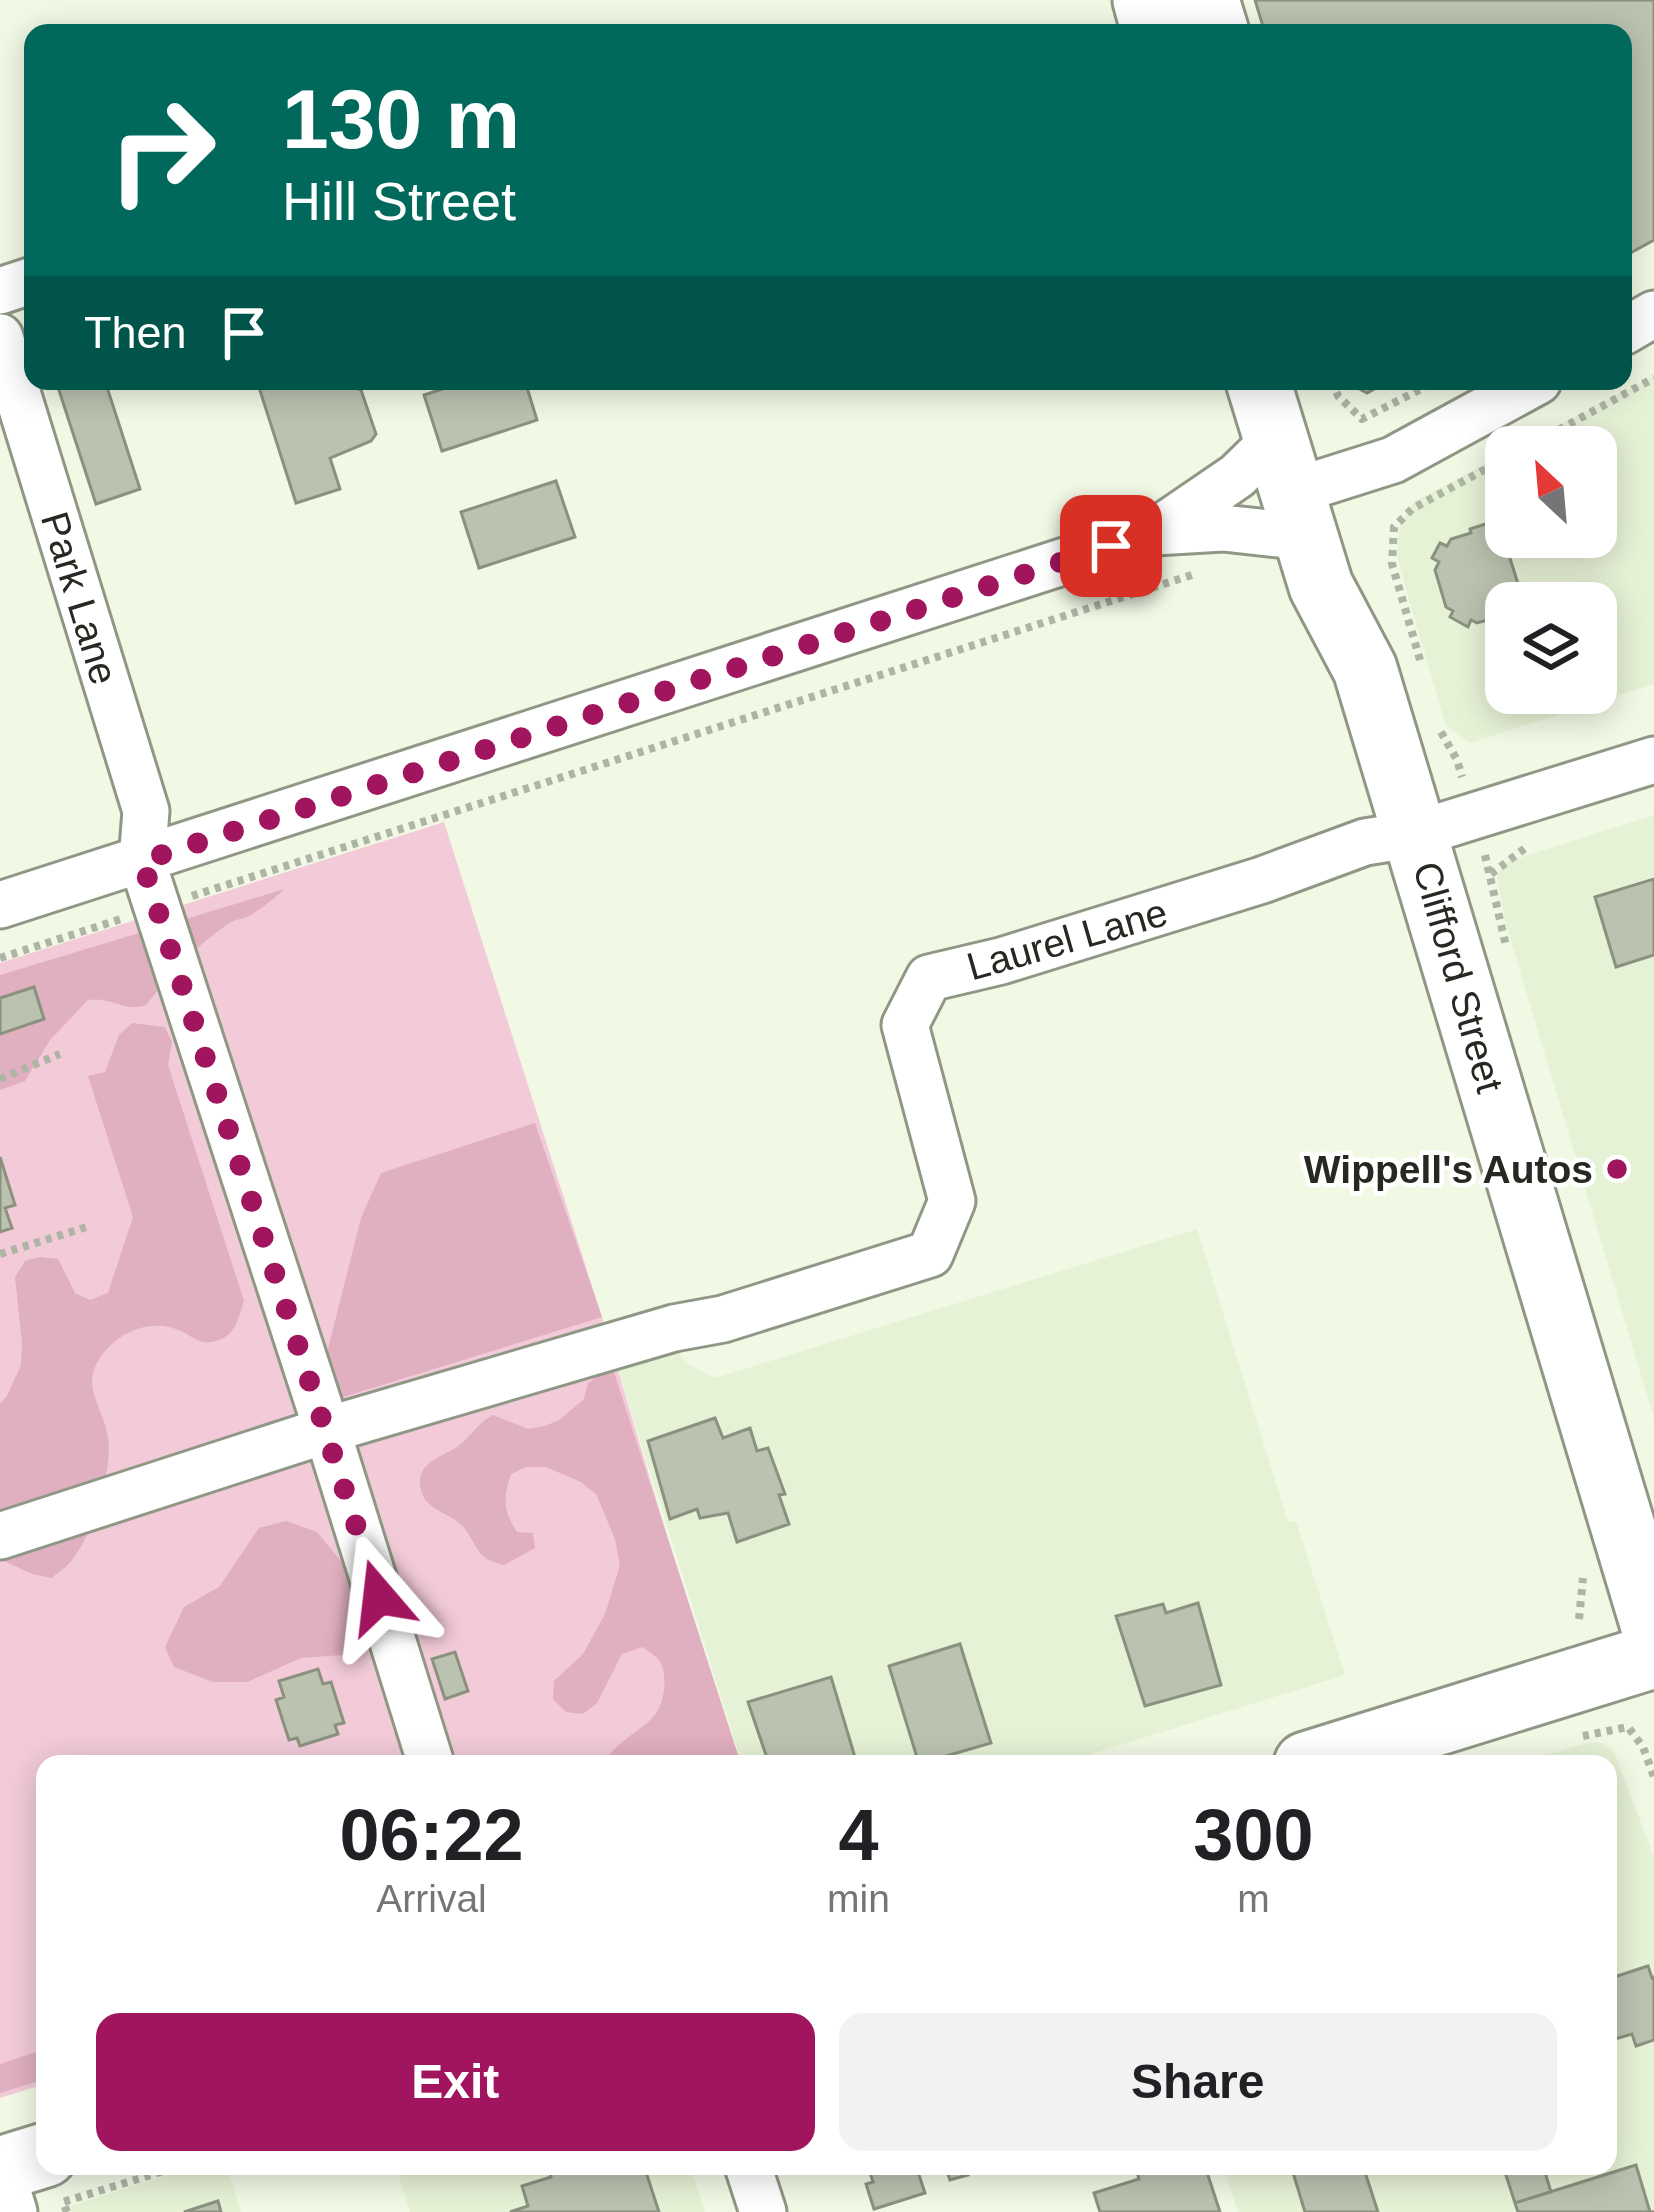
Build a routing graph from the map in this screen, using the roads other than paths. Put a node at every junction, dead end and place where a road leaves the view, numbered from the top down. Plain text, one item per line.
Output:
1 (0, 337) edge
2 (1299, 390) edge
3 (1521, 390) edge
4 (1293, 466) edge
5 (1155, 532) junction
6 (1654, 760) edge
7 (1417, 834) junction
8 (142, 861) junction
9 (0, 905) edge
10 (327, 1430) junction
11 (0, 1536) edge
12 (1654, 1630) edge
13 (1654, 1656) edge
14 (428, 1755) edge
15 (1335, 1755) edge
16 (36, 2158) edge
17 (0, 2169) edge
18 (751, 2175) edge
19 (14, 2212) edge
20 (763, 2212) edge

1 - 8 street, Park Lane
2 - 4 main road, Clifford Street
3 - 4 street
4 - 5 street
4 - 5 street
4 - 7 main road, Clifford Street
5 - 8 street
6 - 7 street
7 - 10 street, Laurel Lane
7 - 12 main road, Clifford Street
8 - 9 street
8 - 10 street, Park Lane
10 - 11 street
10 - 14 street, Park Lane
13 - 15 main road
16 - 17 main road
17 - 19 street
18 - 20 street

